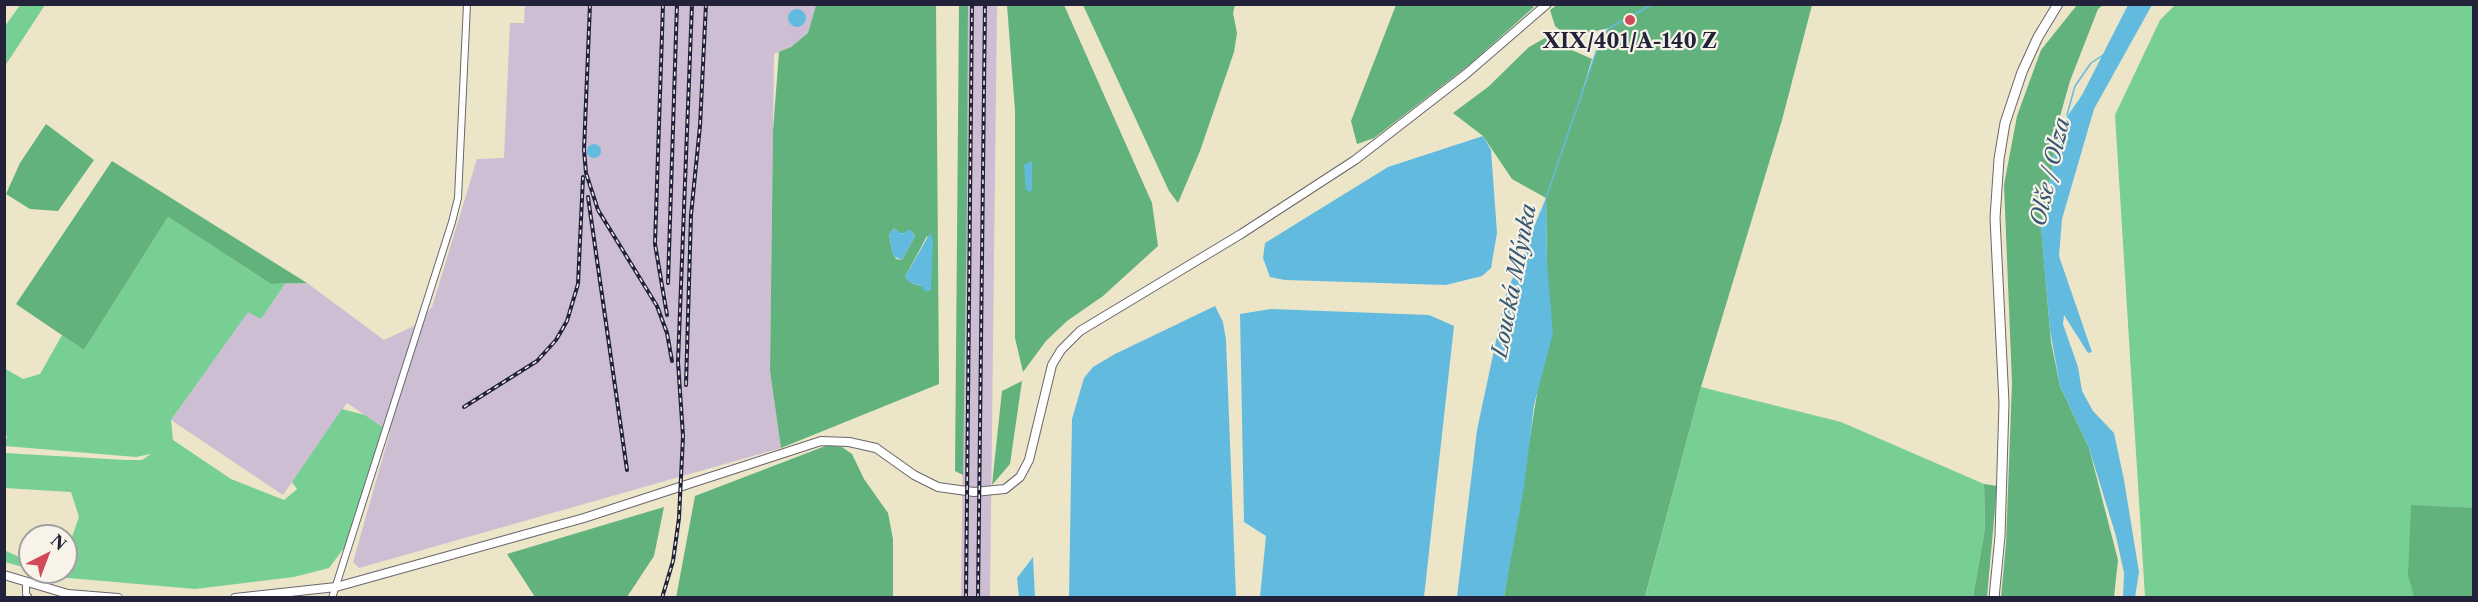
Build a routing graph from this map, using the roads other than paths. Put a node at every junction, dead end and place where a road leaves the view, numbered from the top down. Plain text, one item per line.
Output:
1 (467, 4) edge
2 (1547, 4) edge
3 (2058, 4) edge
4 (36, 584) edge
5 (336, 587) junction
6 (118, 597) edge
7 (235, 597) edge
8 (332, 597) edge
9 (1994, 597) edge

1 - 5 street
2 - 5 main road
3 - 9 main road
4 - 6 main road
5 - 7 main road
5 - 8 street

